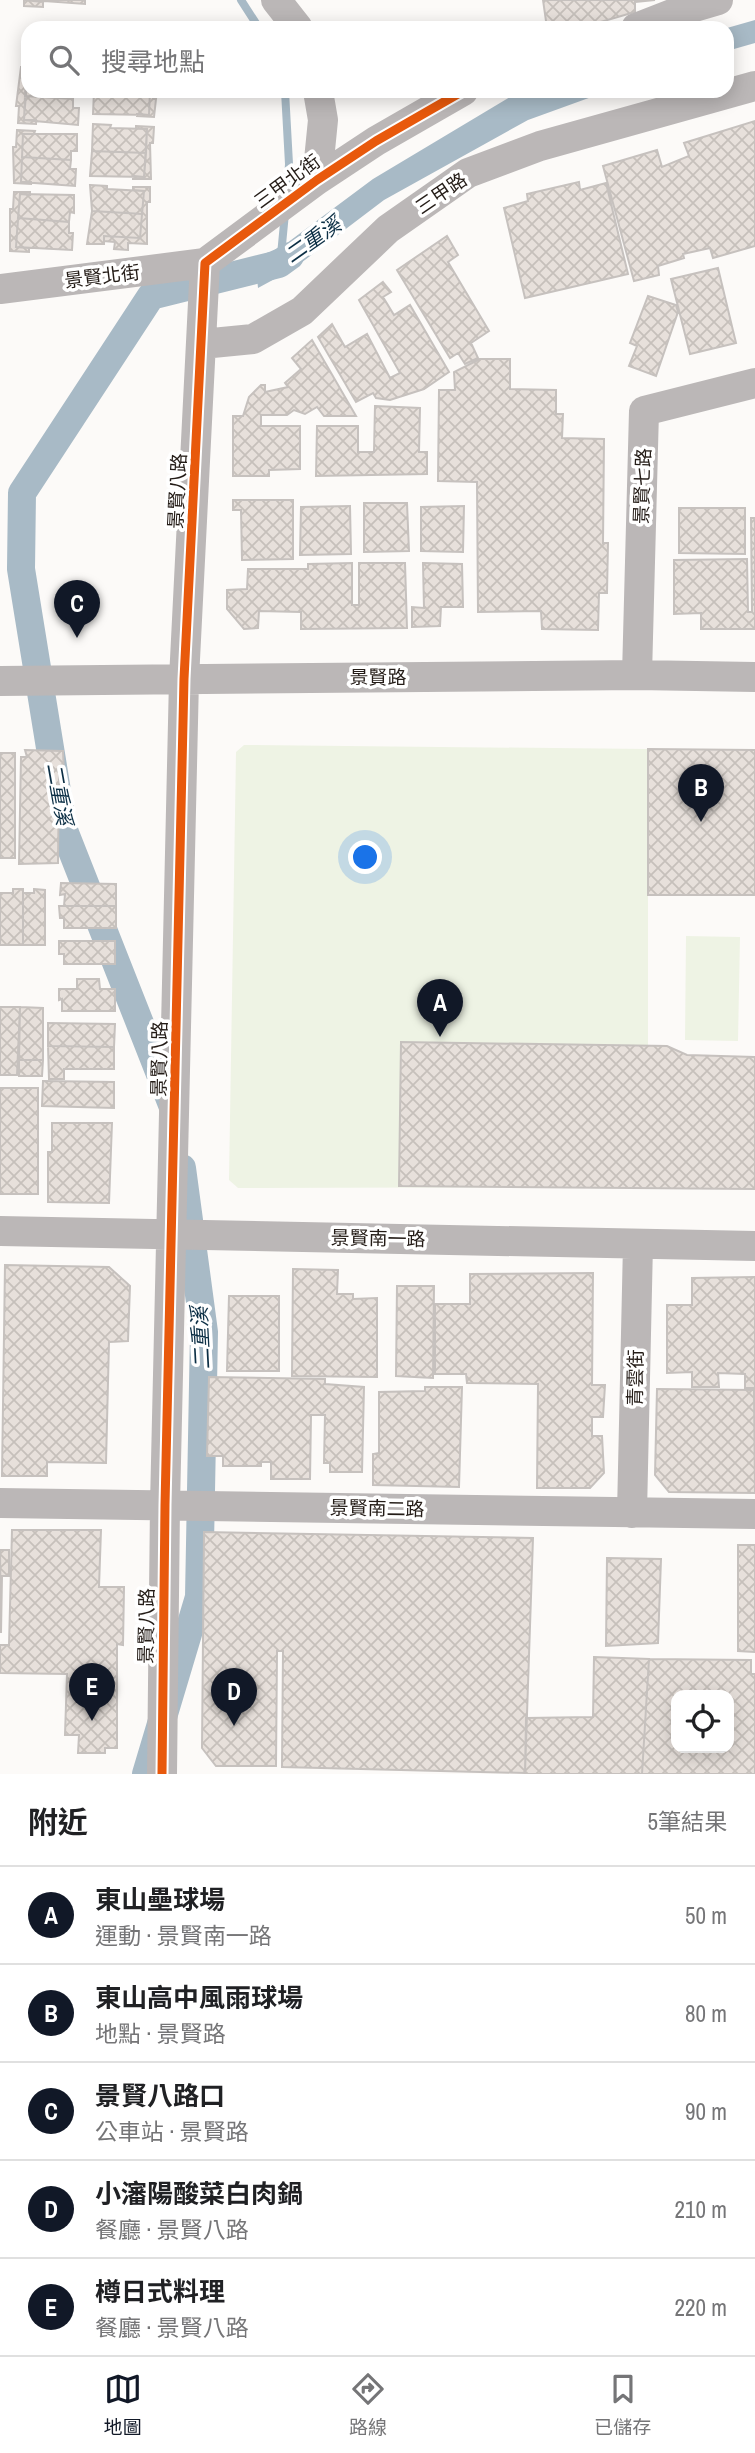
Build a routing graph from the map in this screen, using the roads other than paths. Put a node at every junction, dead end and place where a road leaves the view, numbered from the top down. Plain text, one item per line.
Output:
1 (276, 0) edge
2 (709, 1) edge
3 (293, 21) edge
4 (655, 21) edge
5 (755, 86) edge
6 (734, 92) edge
7 (319, 98) edge
8 (451, 98) edge
9 (712, 98) edge
10 (317, 180) junction
11 (205, 263) junction
12 (0, 289) edge
13 (202, 344) junction
14 (755, 383) edge
15 (637, 675) junction
16 (755, 677) edge
17 (184, 679) junction
18 (0, 681) edge
19 (0, 1231) edge
20 (173, 1234) junction
21 (638, 1244) junction
22 (755, 1246) edge
23 (0, 1503) edge
24 (165, 1505) junction
25 (632, 1513) junction
26 (755, 1514) edge
27 (162, 1774) edge

1 - 3 street
2 - 4 street
5 - 6 street, 三甲路
7 - 10 street
8 - 10 street, 三甲北街
9 - 13 street, 三甲路
10 - 11 street, 三甲北街
11 - 12 street, 景賢北街
11 - 13 street
13 - 17 street, 景賢八路
14 - 15 street, 景賢七路
15 - 16 street, 景賢路
15 - 17 street, 景賢路
17 - 18 street, 景賢路
17 - 20 street, 景賢八路
19 - 20 street, 景賢南一路
20 - 21 street, 景賢南一路
20 - 24 street, 景賢八路
21 - 22 street, 景賢南一路
21 - 25 street, 青雲街
23 - 24 street, 景賢南二路
24 - 25 street, 景賢南二路
24 - 27 street, 景賢八路
25 - 26 street, 景賢南二路

